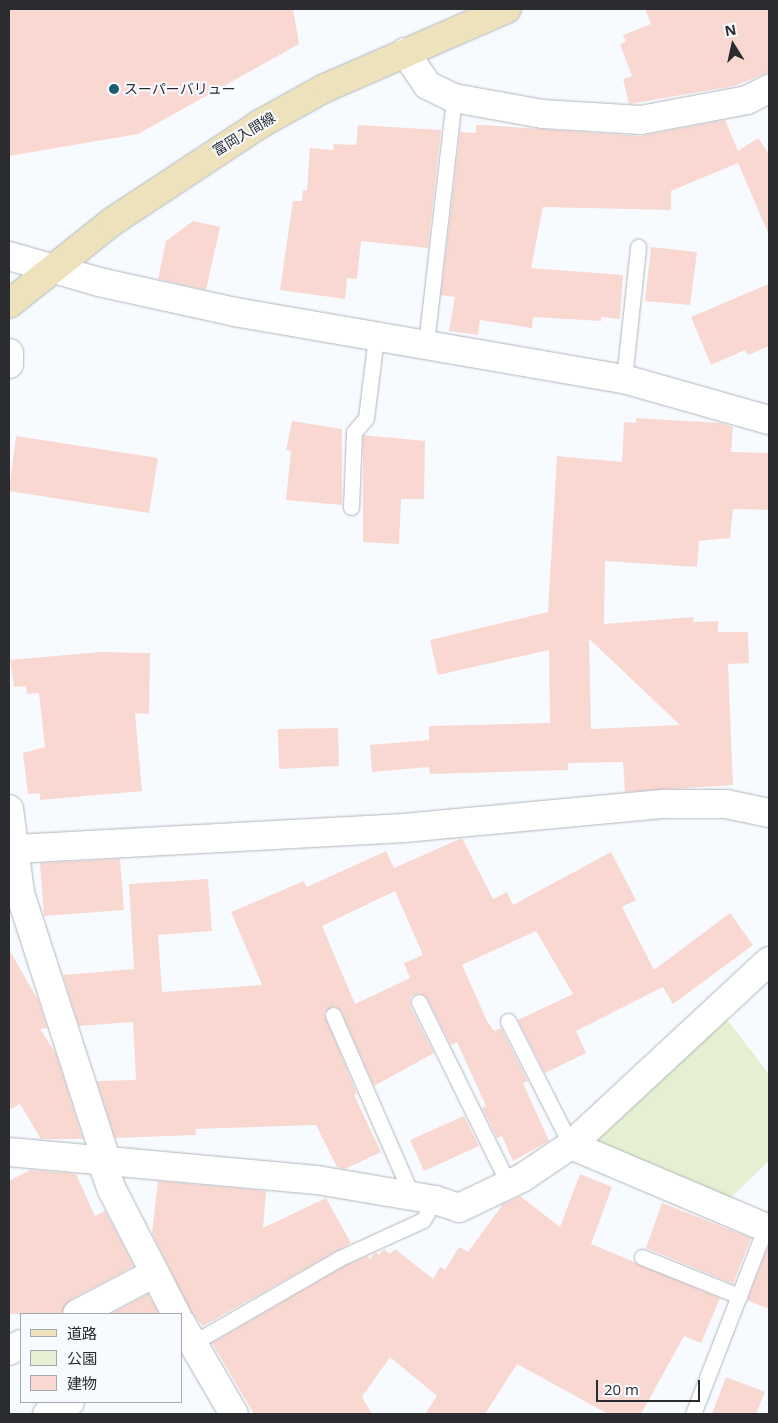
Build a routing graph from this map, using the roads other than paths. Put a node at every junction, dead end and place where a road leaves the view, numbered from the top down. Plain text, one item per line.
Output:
1 (507, 9) edge
2 (404, 52) junction
3 (769, 89) edge
4 (454, 98) junction
5 (638, 247) dead end
6 (9, 256) edge
7 (53, 268) junction
8 (9, 304) edge
9 (376, 336) junction
10 (426, 344) junction
11 (9, 353) edge
12 (9, 364) edge
13 (624, 379) junction
14 (769, 420) edge
15 (351, 507) dead end
16 (9, 809) edge
17 (769, 813) edge
18 (15, 849) junction
19 (14, 896) edge
20 (769, 961) edge
21 (419, 1002) dead end
22 (333, 1014) dead end
23 (508, 1021) dead end
24 (570, 1145) junction
25 (9, 1152) edge
26 (104, 1160) junction
27 (509, 1185) junction
28 (424, 1198) junction
29 (767, 1228) edge
30 (642, 1257) dead end
31 (153, 1274) junction
32 (739, 1296) junction
33 (79, 1313) edge
34 (175, 1313) edge
35 (184, 1335) edge
36 (20, 1345) edge
37 (9, 1351) edge
38 (234, 1414) edge
39 (693, 1414) edge

1 - 2 main road, 富岡入間線
2 - 4 street
2 - 7 main road, 富岡入間線
3 - 4 street
4 - 10 lane
5 - 13 lane
6 - 7 street
7 - 8 main road, 富岡入間線
7 - 9 street
9 - 10 street
9 - 15 lane
10 - 13 street
11 - 12 street
13 - 14 street
16 - 18 street
17 - 18 street
18 - 19 street
19 - 26 street
20 - 24 street
21 - 27 lane
22 - 28 lane
23 - 24 lane
24 - 27 street
24 - 29 street
25 - 26 street
26 - 28 street
26 - 31 street
27 - 28 street
28 - 35 lane
29 - 32 lane
30 - 32 lane
31 - 33 street
31 - 34 street
32 - 39 lane
35 - 38 street
36 - 37 street

